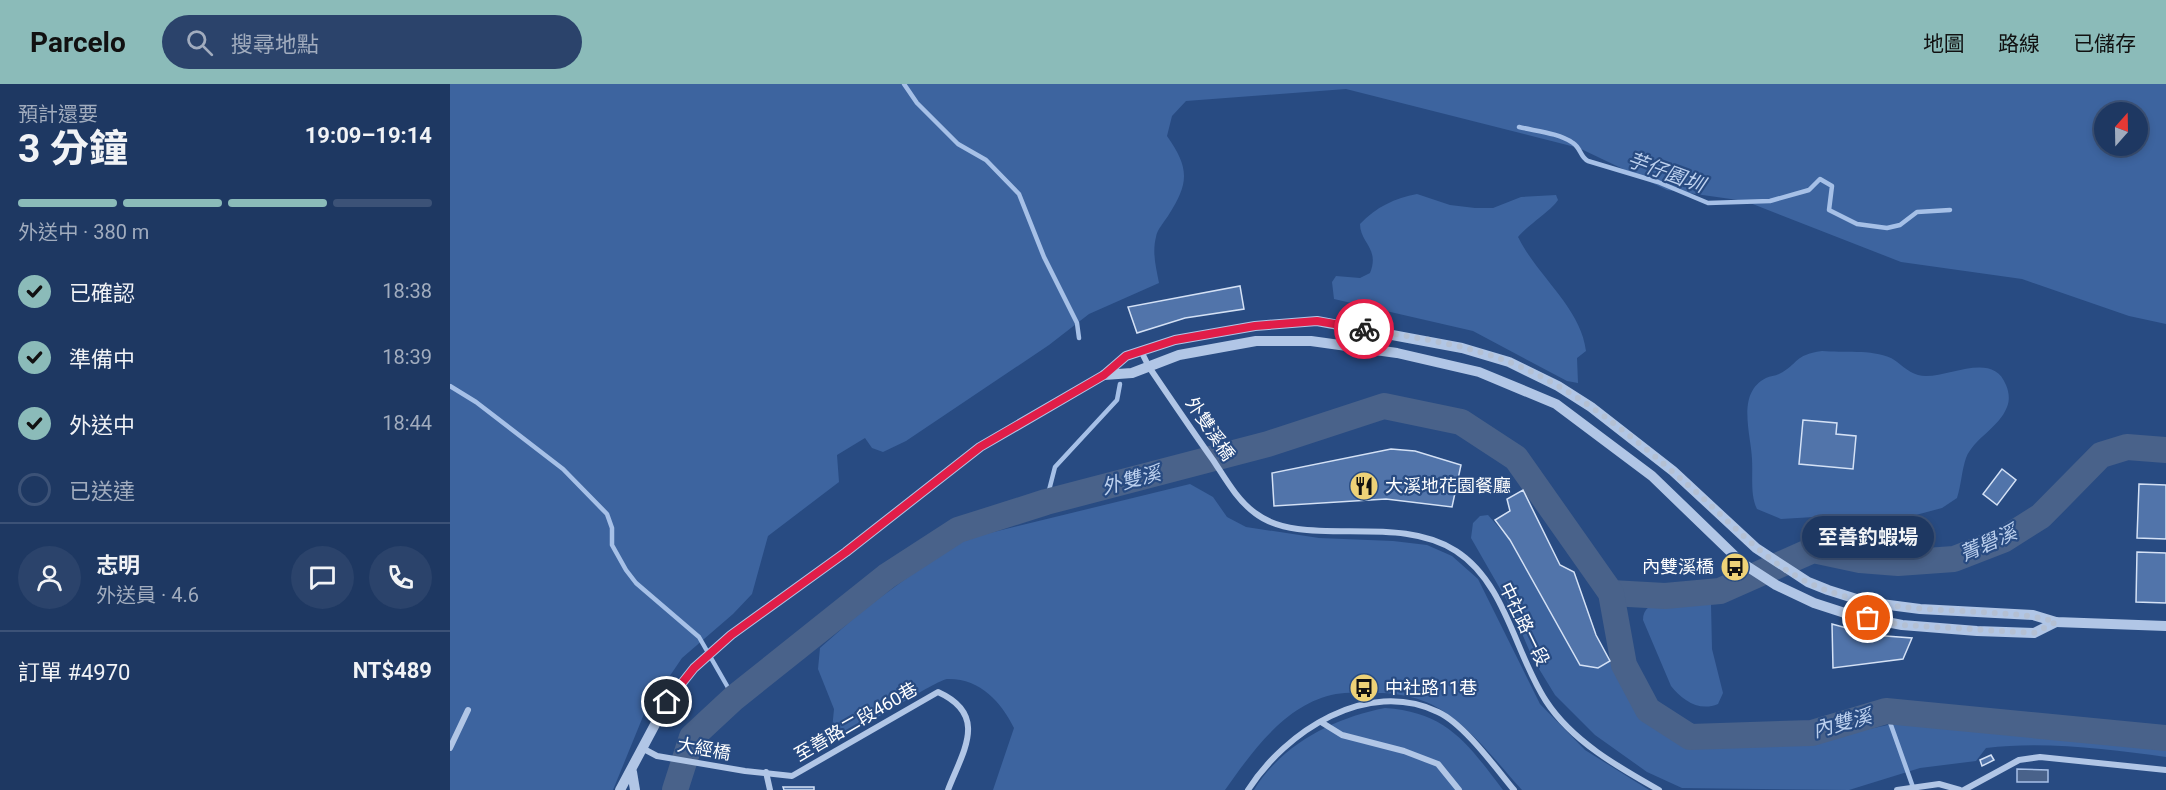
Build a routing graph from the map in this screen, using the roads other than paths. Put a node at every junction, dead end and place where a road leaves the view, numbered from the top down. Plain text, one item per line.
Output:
1 (1141, 350) junction
2 (1149, 367) junction
3 (1104, 375) junction
4 (1236, 495) joint
5 (2056, 622) junction
6 (2166, 626) edge
7 (468, 710) dead end
8 (1321, 722) junction
9 (450, 748) edge
10 (642, 748) junction
11 (2166, 770) edge
12 (745, 771) joint
13 (632, 772) junction
14 (766, 772) junction
15 (620, 790) edge
16 (635, 790) edge
17 (770, 790) edge
18 (948, 790) edge
19 (1248, 790) edge
20 (1460, 790) edge
21 (1514, 790) edge
22 (1659, 790) edge
23 (1897, 790) edge
24 (1962, 790) edge

1 - 2 street
1 - 3 street
1 - 5 street
2 - 3 street
2 - 4 street, 外雙溪橋
2 - 5 street
3 - 10 street
4 - 22 street, 中社路一段
5 - 6 street
7 - 9 street
8 - 19 street
8 - 20 street
8 - 21 street
10 - 12 street, 大經橋
10 - 13 street
11 - 24 street
12 - 14 street, 至善路二段460巷
13 - 15 street
13 - 16 street
14 - 17 street
14 - 18 street, 至善路二段460巷
23 - 24 street

